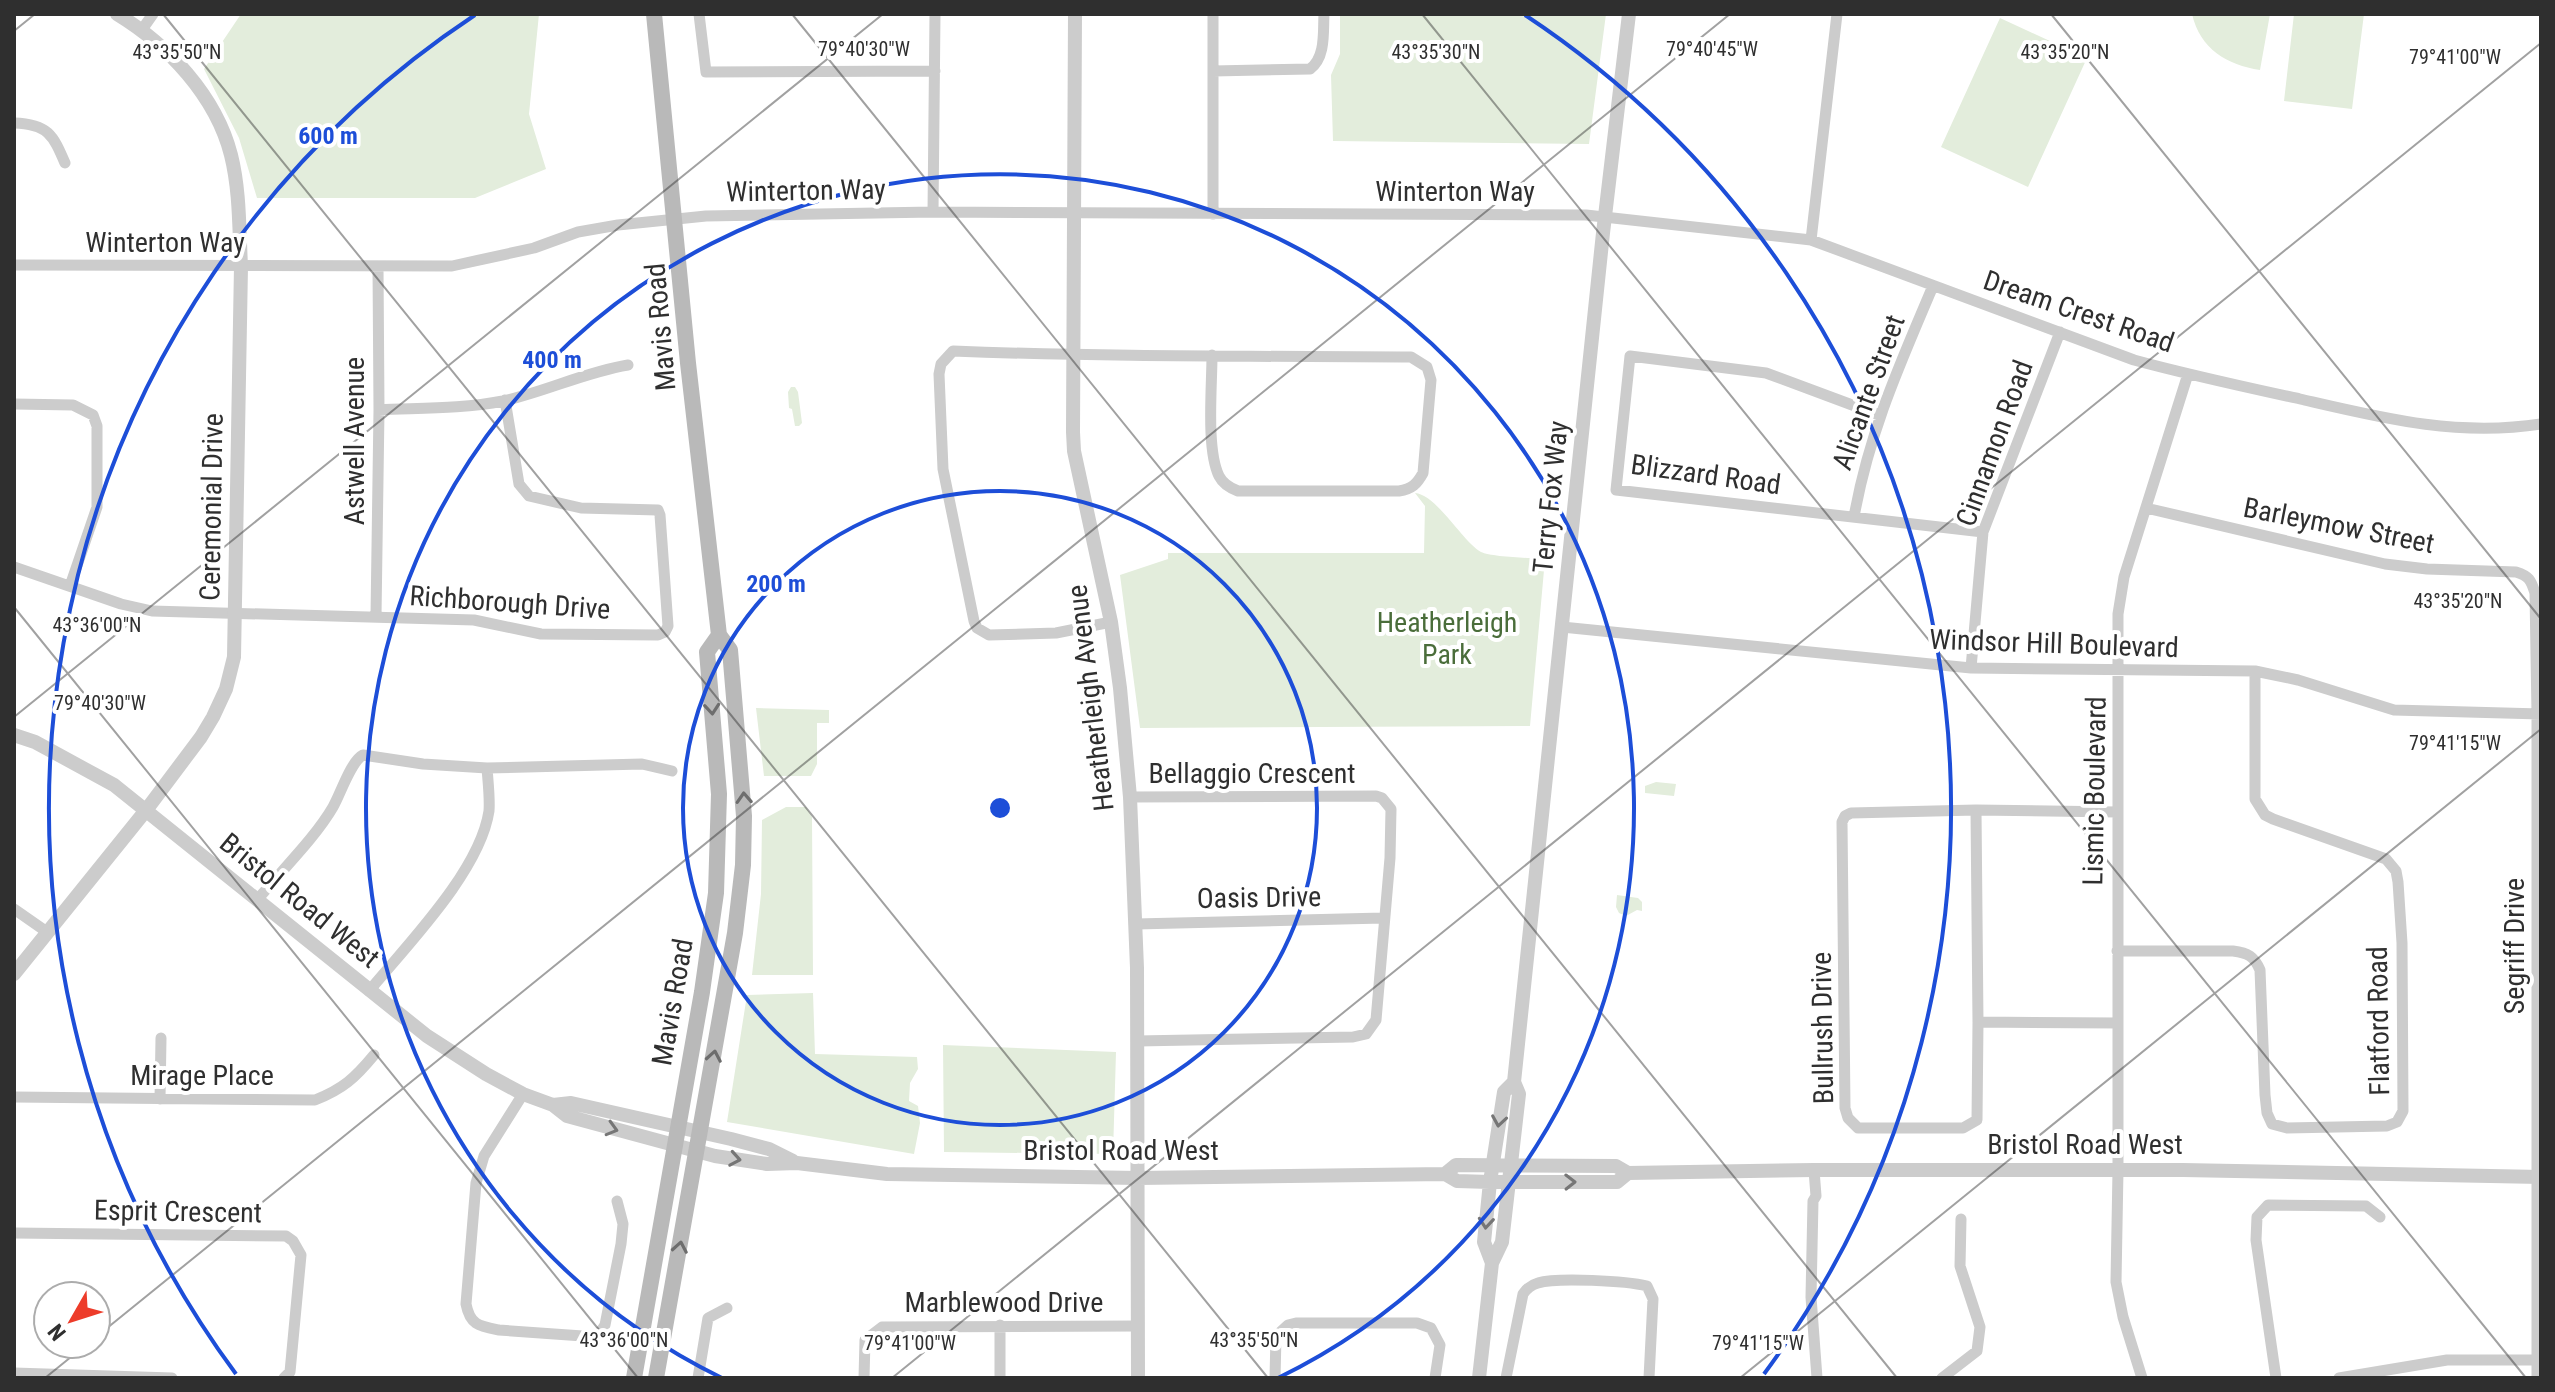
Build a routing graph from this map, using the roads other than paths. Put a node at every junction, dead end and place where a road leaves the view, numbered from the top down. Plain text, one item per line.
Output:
1 (117, 14) edge
2 (153, 14) edge
3 (654, 14) edge
4 (699, 14) edge
5 (935, 14) edge
6 (1075, 14) edge
7 (1213, 14) edge
8 (1324, 14) edge
9 (1629, 14) edge
10 (1837, 14) edge
11 (141, 31) junction
12 (935, 71) junction
13 (1213, 71) junction
14 (14, 123) edge
15 (65, 163) dead end
16 (933, 212) junction
17 (1074, 214) junction
18 (1213, 214) junction
19 (1606, 216) junction
20 (675, 219) junction
21 (1811, 240) junction
22 (14, 265) edge
23 (241, 266) junction
24 (378, 267) junction
25 (1933, 286) junction
26 (2060, 332) junction
27 (1073, 355) junction
28 (1212, 355) junction
29 (628, 365) dead end
30 (2188, 374) junction
31 (505, 400) junction
32 (14, 404) edge
33 (379, 410) junction
34 (1879, 415) junction
35 (2541, 424) edge
36 (2146, 508) junction
37 (1854, 517) junction
38 (1983, 532) junction
39 (14, 567) edge
40 (70, 586) junction
41 (236, 613) junction
42 (376, 616) junction
43 (1111, 622) junction
44 (1562, 627) junction
45 (719, 635) junction
46 (1971, 668) junction
47 (2119, 669) junction
48 (2255, 671) junction
49 (2539, 714) edge
50 (14, 735) edge
51 (487, 768) junction
52 (672, 771) dead end
53 (1130, 797) junction
54 (147, 809) junction
55 (1976, 810) junction
56 (2117, 812) junction
57 (258, 899) junction
58 (14, 909) edge
59 (1383, 918) junction
60 (1136, 924) junction
61 (47, 932) junction
62 (2117, 951) junction
63 (14, 974) edge
64 (369, 991) junction
65 (2539, 998) edge
66 (1978, 1022) junction
67 (2118, 1023) junction
68 (161, 1038) dead end
69 (1137, 1041) junction
70 (374, 1055) dead end
71 (1514, 1082) junction
72 (523, 1094) junction
73 (14, 1097) edge
74 (160, 1099) junction
75 (553, 1105) junction
76 (677, 1127) junction
77 (701, 1133) junction
78 (674, 1146) junction
79 (697, 1151) junction
80 (797, 1163) junction
81 (1492, 1165) junction
82 (1511, 1165) junction
83 (1814, 1170) junction
84 (2118, 1170) junction
85 (1628, 1173) junction
86 (1445, 1174) junction
87 (2539, 1177) edge
88 (1138, 1178) junction
89 (1490, 1182) junction
90 (1509, 1183) junction
91 (617, 1201) dead end
92 (2380, 1217) dead end
93 (1961, 1219) dead end
94 (14, 1233) edge
95 (1492, 1263) junction
96 (727, 1308) dead end
97 (1000, 1325) junction
98 (1138, 1326) junction
99 (2536, 1360) junction
100 (14, 1373) edge
101 (172, 1378) edge
102 (284, 1378) edge
103 (634, 1378) edge
104 (656, 1378) edge
105 (698, 1378) edge
106 (864, 1378) edge
107 (1000, 1378) edge
108 (1138, 1378) edge
109 (1275, 1378) edge
110 (1435, 1378) edge
111 (1479, 1378) edge
112 (1506, 1378) edge
113 (1649, 1378) edge
114 (1817, 1378) edge
115 (1942, 1378) edge
116 (2142, 1378) edge
117 (2276, 1378) edge
118 (2339, 1378) edge
119 (2537, 1378) edge

1 - 11 street, Ceremonial Drive
2 - 11 street
3 - 20 main road, Mavis Road
4 - 12 street
5 - 12 street
6 - 17 street, Heatherleigh Avenue
7 - 13 street
8 - 13 street
9 - 19 street, Terry Fox Way
10 - 21 street
11 - 23 street, Ceremonial Drive
12 - 16 street
13 - 18 street
14 - 15 street
16 - 17 street, Winterton Way
16 - 20 street, Winterton Way
17 - 18 street, Winterton Way
17 - 27 street, Heatherleigh Avenue
18 - 19 street, Winterton Way
19 - 21 street, Dream Crest Road
19 - 44 street, Terry Fox Way
20 - 24 street, Winterton Way
20 - 45 main road, Mavis Road
21 - 25 street, Dream Crest Road
22 - 23 street, Winterton Way
23 - 24 street, Winterton Way
23 - 41 street, Ceremonial Drive
24 - 33 street, Astwell Avenue
25 - 26 street, Dream Crest Road
25 - 34 street, Alicante Street
26 - 30 street, Dream Crest Road
26 - 38 street, Cinnamon Road
27 - 28 street
27 - 43 street, Heatherleigh Avenue
27 - 43 street
28 - 28 street
29 - 31 street
30 - 35 street, Dream Crest Road
30 - 36 street, Lismic Boulevard
31 - 33 street
31 - 42 street, Richborough Drive
32 - 40 street
33 - 42 street, Astwell Avenue
34 - 37 street, Alicante Street
34 - 37 street, Blizzard Road
36 - 47 street, Lismic Boulevard
36 - 49 street, Barleymow Street
37 - 38 street, Blizzard Road
38 - 46 street, Cinnamon Road
39 - 40 street, Richborough Drive
40 - 41 street, Richborough Drive
41 - 42 street, Richborough Drive
41 - 54 street, Ceremonial Drive
43 - 53 street, Heatherleigh Avenue
44 - 46 street, Windsor Hill Boulevard
44 - 71 street, Terry Fox Way
45 -> 76 main road, Mavis Road
77 -> 45 main road, Mavis Road
46 - 47 street, Windsor Hill Boulevard
47 - 48 street, Windsor Hill Boulevard
47 - 56 street, Lismic Boulevard
48 - 49 street, Windsor Hill Boulevard
48 - 62 street, Flatford Road
49 - 65 street, Segriff Drive
50 - 54 street, Bristol Road West
51 - 52 street
51 - 57 street
51 - 64 street
53 - 59 street, Bellaggio Crescent
53 - 60 street, Heatherleigh Avenue
54 - 57 street, Bristol Road West
54 - 61 street, Ceremonial Drive
55 - 56 street, Bullrush Drive
55 - 66 street, Bullrush Drive
55 - 66 street, Bullrush Drive
56 - 62 street, Lismic Boulevard
57 - 64 street, Bristol Road West
58 - 61 street
59 - 60 street, Oasis Drive
59 - 69 street, Bellaggio Crescent
60 - 69 street, Heatherleigh Avenue
61 - 63 street, Ceremonial Drive
62 - 67 street, Lismic Boulevard
64 - 72 street, Bristol Road West
65 - 87 street, Segriff Drive
66 - 67 street
67 - 84 street, Lismic Boulevard
68 - 74 street
69 - 88 street, Heatherleigh Avenue
70 - 74 street, Mirage Place
71 -> 81 street, Terry Fox Way
71 - 82 street, Terry Fox Way
72 - 75 street, Bristol Road West
72 - 91 street
73 - 74 street, Mirage Place
75 - 76 street, Bristol Road West
75 -> 78 street, Bristol Road West
76 - 77 street, Bristol Road West
76 - 78 main road, Mavis Road
77 - 79 main road, Mavis Road
77 - 80 street, Bristol Road West
78 - 79 street, Bristol Road West
78 - 103 main road, Mavis Road
79 -> 80 street, Bristol Road West
104 -> 79 main road, Mavis Road
80 - 88 street, Bristol Road West
81 - 82 street, Bristol Road West
81 - 86 street, Bristol Road West
81 - 89 street, Terry Fox Way
82 - 85 street, Bristol Road West
82 - 90 street, Terry Fox Way
83 - 84 street, Bristol Road West
83 - 85 street, Bristol Road West
83 - 114 street
84 - 87 street, Bristol Road West
84 - 116 street, Lismic Boulevard
90 -> 85 street, Bristol Road West
86 - 88 street, Bristol Road West
86 - 89 street, Bristol Road West
87 - 99 street, Segriff Drive
88 - 98 street, Heatherleigh Avenue
89 - 90 street, Bristol Road West
89 -> 95 street, Terry Fox Way
90 - 95 street, Terry Fox Way
92 - 117 street
93 - 115 street
94 - 102 street, Esprit Crescent
95 - 111 street, Terry Fox Way
96 - 105 street
97 - 98 street, Marblewood Drive
97 - 106 street, Marblewood Drive
97 - 107 street
98 - 108 street, Heatherleigh Avenue
99 - 118 street
99 - 119 street, Segriff Drive
100 - 101 street
109 - 110 street
112 - 113 street

